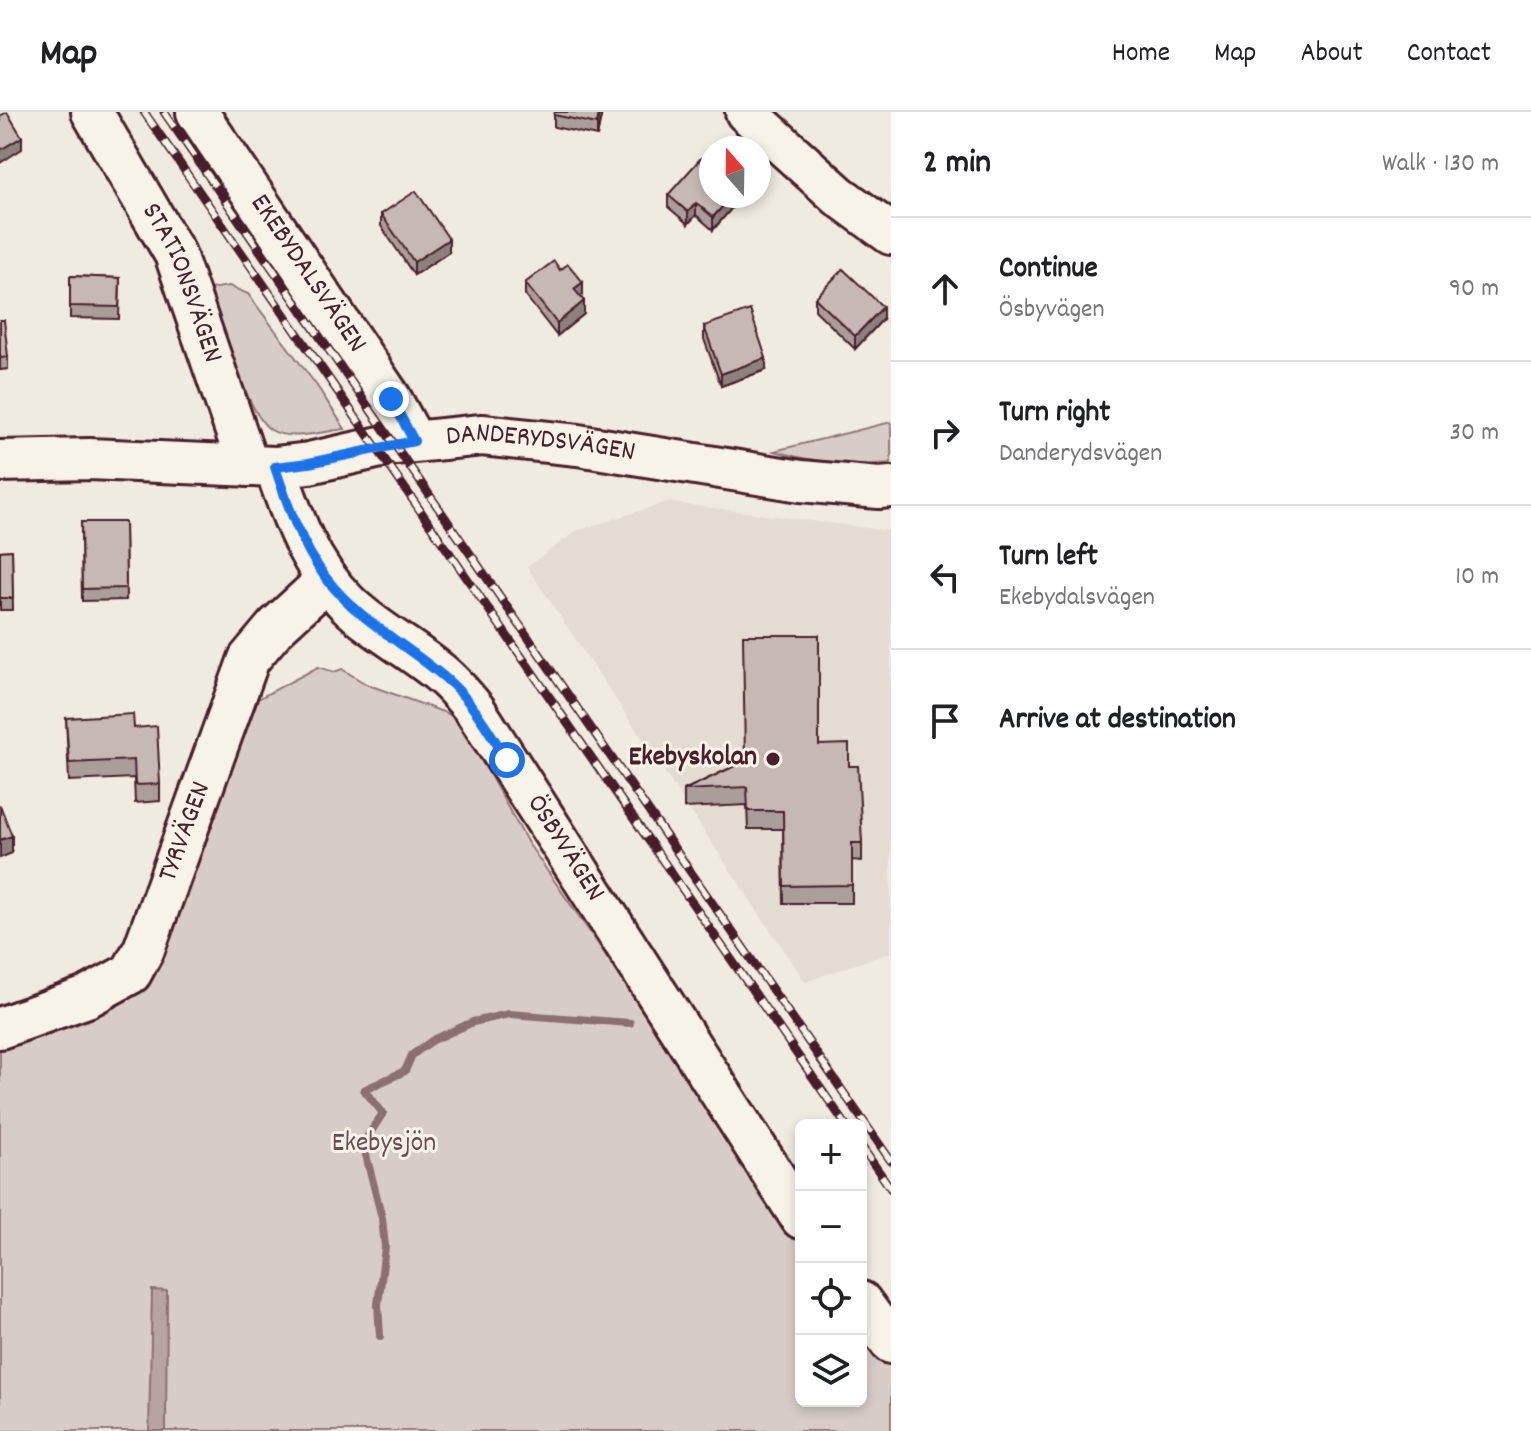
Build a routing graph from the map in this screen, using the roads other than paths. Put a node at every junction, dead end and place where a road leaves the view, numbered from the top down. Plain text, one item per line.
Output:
1 (92, 112) edge
2 (197, 112) edge
3 (746, 112) edge
4 (891, 234) edge
5 (414, 441) junction
6 (0, 461) edge
7 (261, 466) junction
8 (891, 487) edge
9 (327, 580) junction
10 (0, 1028) edge
11 (795, 1209) edge
12 (867, 1310) edge
13 (891, 1343) edge

1 - 7 street, STATIONSVÄGEN
2 - 5 street, EKEBYDALSVÄGEN
3 - 4 street
5 - 7 street, DANDERYDSVÄGEN
5 - 8 street, DANDERYDSVÄGEN
6 - 7 street, DANDERYDSVÄGEN
7 - 9 street, ÖSBYVÄGEN
9 - 10 street, TYRVÄGEN
9 - 11 street, ÖSBYVÄGEN
12 - 13 street

